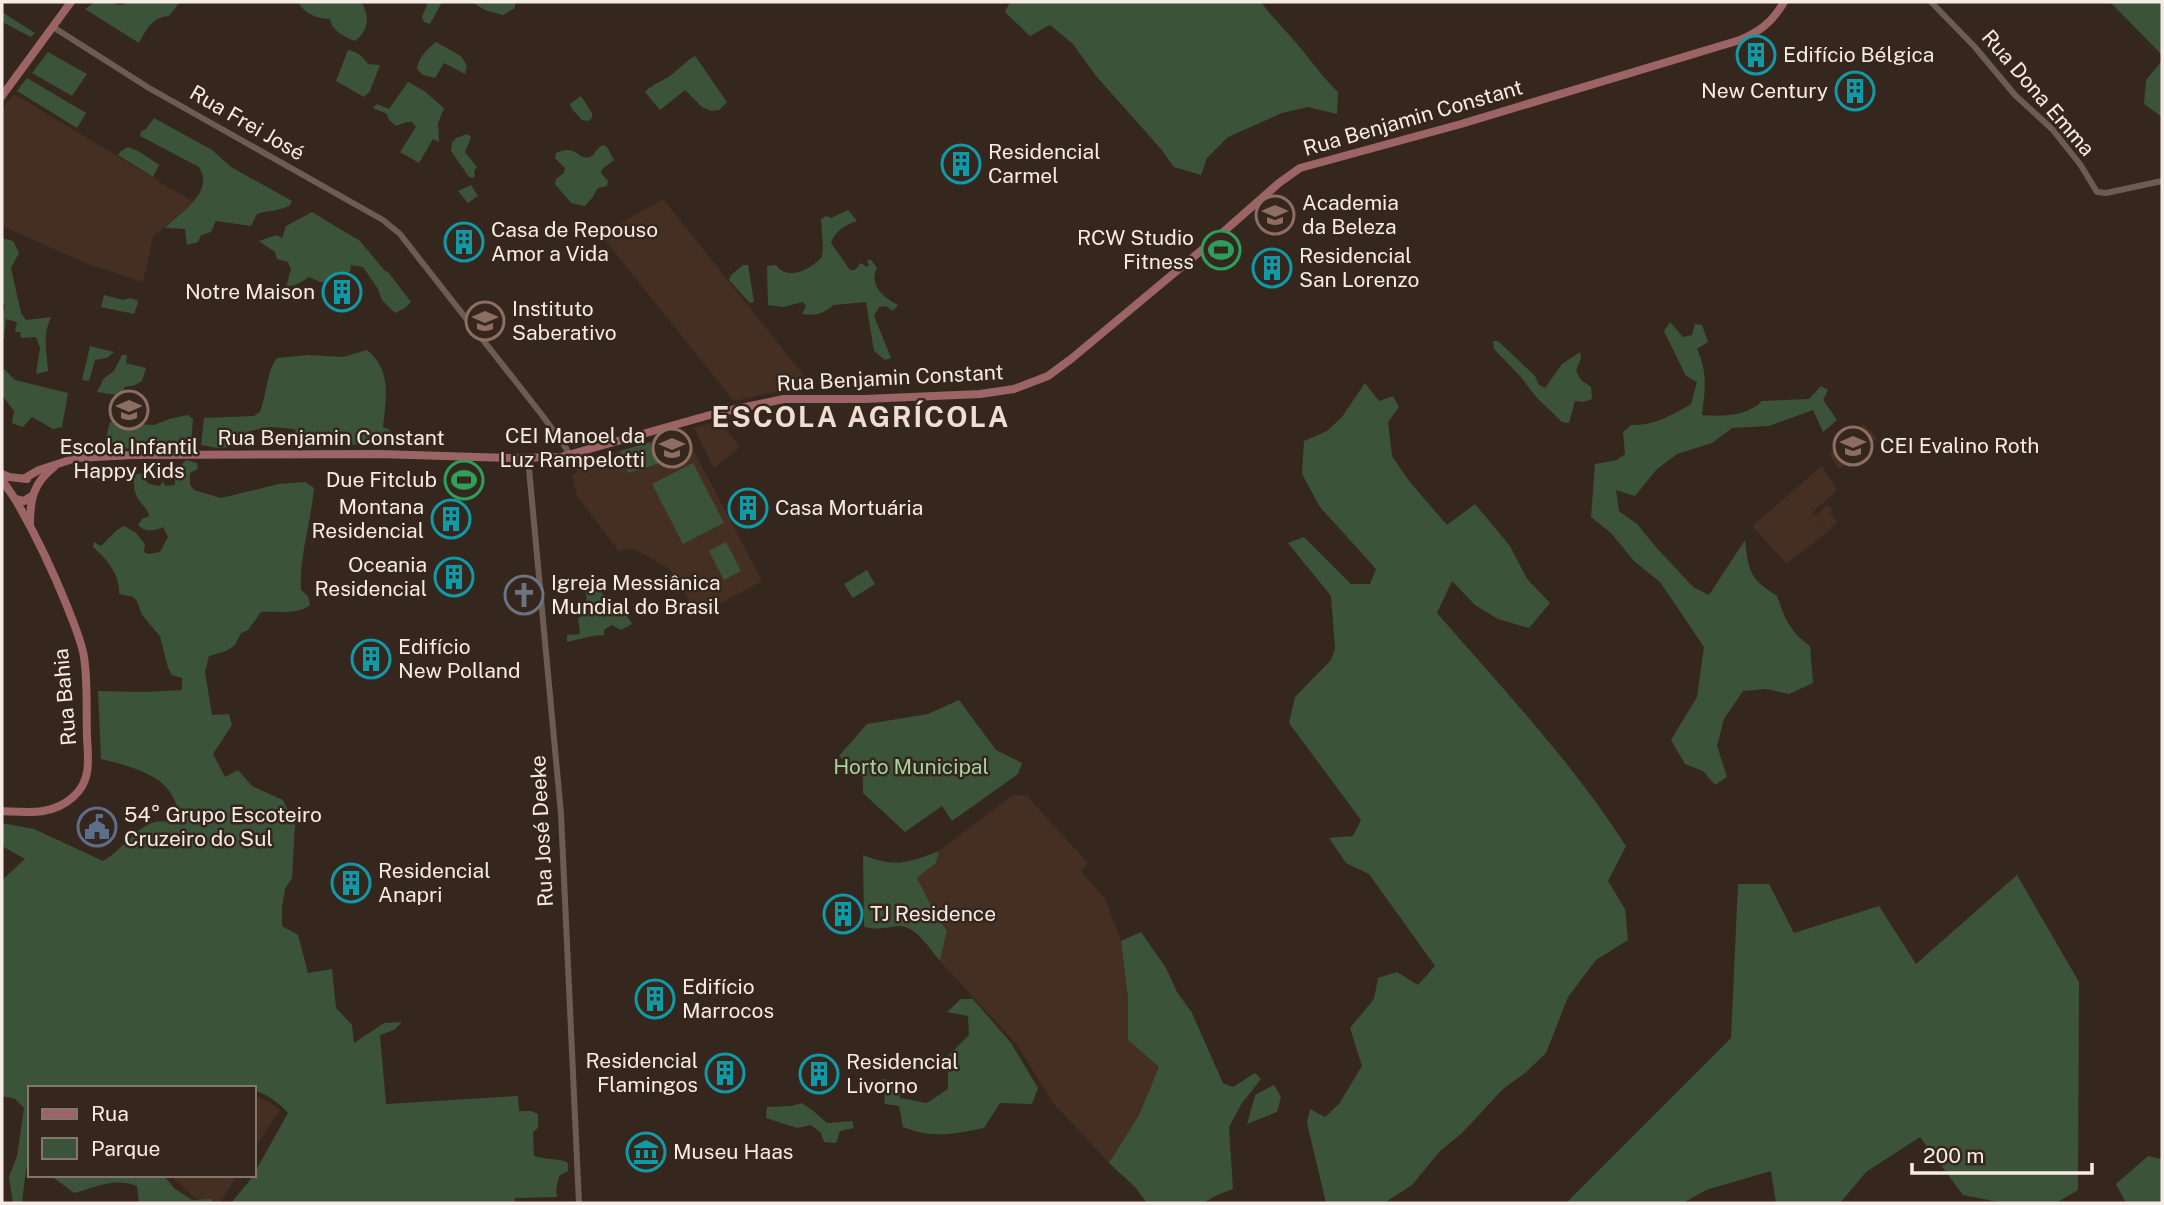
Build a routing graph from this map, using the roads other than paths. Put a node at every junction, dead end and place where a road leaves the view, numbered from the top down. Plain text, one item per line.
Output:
1 (71, 2) edge
2 (1784, 2) edge
3 (1931, 2) edge
4 (53, 27) junction
5 (2, 96) edge
6 (2162, 181) edge
7 (569, 455) junction
8 (528, 458) junction
9 (62, 461) junction
10 (2, 474) edge
11 (21, 478) junction
12 (2, 480) edge
13 (33, 493) junction
14 (13, 496) junction
15 (30, 523) junction
16 (2, 811) edge
17 (579, 1203) edge

1 - 4 main road
2 - 7 main road, Rua Benjamin Constant
3 - 6 street, Rua Dona Emma
4 - 5 main road
4 - 7 street, Rua Frei José
7 - 8 main road, Rua Benjamin Constant
8 - 9 main road, Rua Benjamin Constant
8 - 17 street, Rua José Deeke
9 - 11 main road, Rua Benjamin Constant
9 - 13 main road
10 - 11 main road
11 - 13 main road
11 - 14 main road
12 - 14 main road, Rua Bahia
13 - 14 main road
13 - 15 main road, Rua Bahia
14 - 15 main road, Rua Bahia
15 - 16 main road, Rua Bahia

